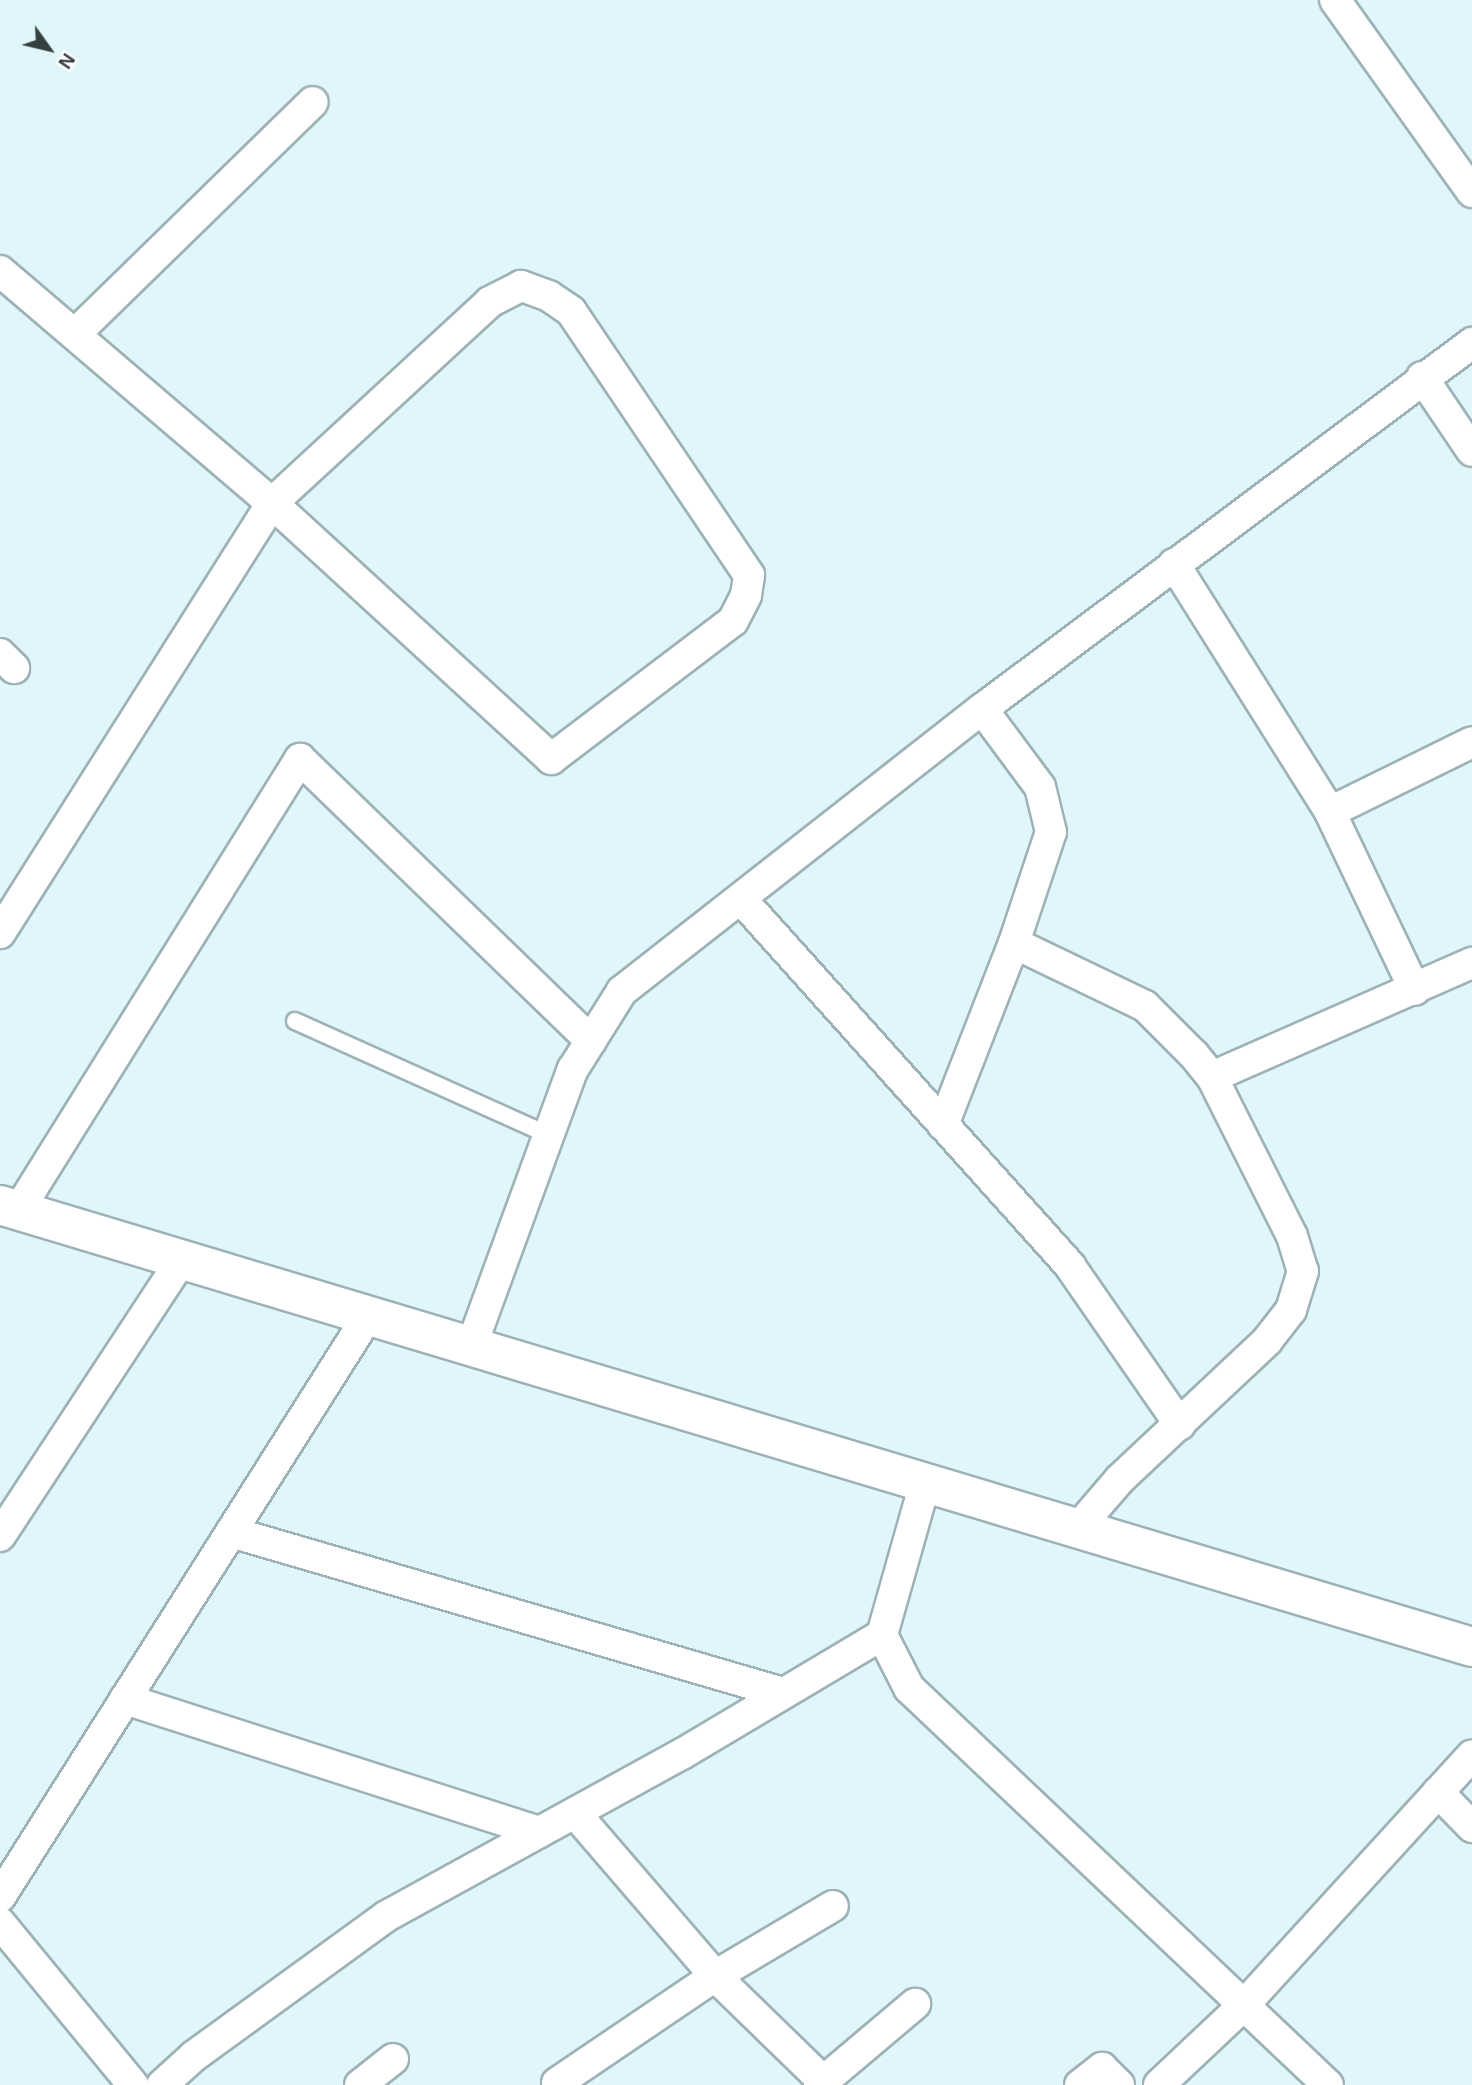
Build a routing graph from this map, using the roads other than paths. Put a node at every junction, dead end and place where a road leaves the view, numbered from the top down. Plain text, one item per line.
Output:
1 (1335, 0) edge
2 (313, 102) dead end
3 (1472, 192) edge
4 (0, 271) edge
5 (75, 334) junction
6 (1472, 343) edge
7 (1422, 377) junction
8 (1472, 451) edge
9 (272, 503) junction
10 (1174, 564) junction
11 (982, 709) junction
12 (1472, 742) edge
13 (1330, 813) junction
14 (741, 899) junction
15 (0, 933) edge
16 (1014, 943) junction
17 (1472, 963) edge
18 (1415, 990) junction
19 (295, 1021) dead end
20 (591, 1041) junction
21 (1212, 1077) junction
22 (943, 1125) junction
23 (549, 1135) junction
24 (9, 1208) edge
25 (181, 1260) junction
26 (368, 1316) junction
27 (471, 1347) junction
28 (1180, 1425) junction
29 (925, 1483) junction
30 (1077, 1529) junction
31 (231, 1532) junction
32 (0, 1536) edge
33 (881, 1635) junction
34 (1472, 1647) edge
35 (783, 1693) junction
36 (125, 1699) junction
37 (1472, 1755) edge
38 (1438, 1792) junction
39 (575, 1813) junction
40 (1472, 1827) edge
41 (539, 1832) junction
42 (0, 1897) edge
43 (833, 1906) dead end
44 (0, 1923) edge
45 (715, 1976) junction
46 (915, 2004) dead end
47 (1244, 2005) junction
48 (393, 2059) dead end
49 (556, 2083) dead end
50 (823, 2084) edge
51 (133, 2085) edge
52 (162, 2085) edge
53 (360, 2085) edge
54 (1080, 2085) edge
55 (1119, 2085) edge
56 (1159, 2085) edge
57 (1328, 2085) edge

1 - 3 street
2 - 5 street
4 - 5 street
5 - 9 street
6 - 7 street
7 - 8 street
7 - 10 street
9 - 9 street
9 - 15 street
10 - 11 street
10 - 13 street
11 - 14 street
11 - 16 street
12 - 13 street
13 - 18 street
14 - 20 street
14 - 22 street
16 - 21 street
16 - 22 street
17 - 18 street
18 - 21 street
19 - 23 lane
20 - 23 street
20 - 24 street
21 - 28 street
22 - 28 street
23 - 27 street
24 - 25 main road
25 - 26 main road
25 - 32 street
26 - 27 main road
26 - 31 street
27 - 29 main road
28 - 30 street
29 - 30 main road
29 - 33 street
30 - 34 main road
31 - 35 street
31 - 36 street
33 - 35 street
33 - 47 street
35 - 39 street
36 - 41 street
36 - 42 street
37 - 38 street
38 - 40 street
38 - 47 street
39 - 41 street
39 - 45 street
41 - 52 street
43 - 45 street
44 - 51 street
45 - 49 street
45 - 50 street
46 - 50 street
47 - 56 street
47 - 57 street
48 - 53 street
54 - 55 street

